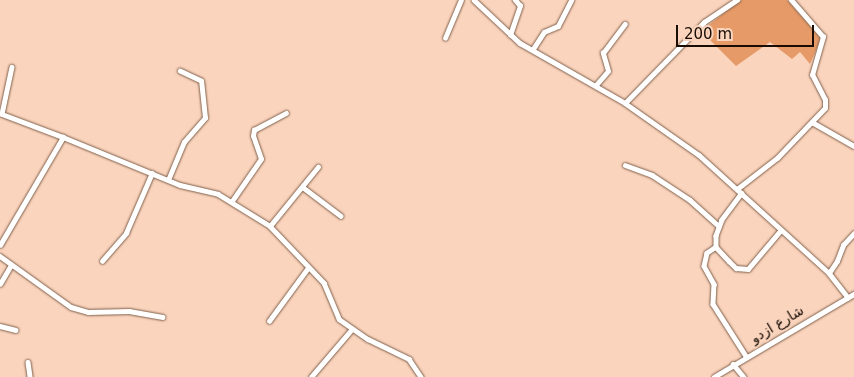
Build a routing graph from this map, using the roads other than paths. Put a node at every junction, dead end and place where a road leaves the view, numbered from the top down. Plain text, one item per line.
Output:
1 (461, 0) edge
2 (474, 0) edge
3 (515, 0) edge
4 (571, 0) edge
5 (737, 0) edge
6 (791, 0) edge
7 (625, 24) dead end
8 (510, 35) junction
9 (445, 38) dead end
10 (533, 49) junction
11 (12, 67) dead end
12 (180, 71) dead end
13 (596, 86) junction
14 (625, 103) junction
15 (286, 112) dead end
16 (1, 114) edge
17 (812, 122) junction
18 (62, 137) junction
19 (854, 146) edge
20 (625, 165) dead end
21 (318, 168) dead end
22 (152, 173) junction
23 (168, 180) junction
24 (304, 188) junction
25 (737, 189) junction
26 (742, 193) junction
27 (232, 201) junction
28 (341, 216) dead end
29 (270, 226) junction
30 (719, 226) junction
31 (780, 231) junction
32 (854, 233) edge
33 (0, 245) edge
34 (716, 247) junction
35 (0, 256) edge
36 (102, 260) dead end
37 (11, 265) junction
38 (308, 268) junction
39 (829, 273) junction
40 (0, 284) edge
41 (854, 294) edge
42 (848, 297) junction
43 (162, 317) dead end
44 (269, 321) dead end
45 (0, 326) edge
46 (352, 329) junction
47 (16, 330) dead end
48 (746, 356) junction
49 (28, 362) dead end
50 (733, 364) junction
51 (30, 377) edge
52 (311, 377) edge
53 (421, 377) edge
54 (714, 377) edge
55 (744, 377) edge

1 - 9 street
2 - 8 street
3 - 8 street
4 - 10 street
5 - 14 street
6 - 17 street
7 - 13 street
8 - 10 street
10 - 13 street
11 - 16 street
12 - 23 street
13 - 14 street
14 - 25 street
15 - 27 street
16 - 18 street
17 - 19 street
17 - 25 street
18 - 22 street
18 - 33 street
20 - 30 street
21 - 24 street
22 - 23 street
22 - 36 street
23 - 27 street
24 - 28 street
24 - 29 street
25 - 26 street
26 - 30 street
26 - 31 street
27 - 29 street
29 - 38 street
30 - 34 street
31 - 34 street
31 - 39 street
32 - 39 street
34 - 48 street
35 - 37 street
37 - 40 street
37 - 43 street
38 - 44 street
38 - 46 street
39 - 42 street
41 - 42 street, شارع ازدو
42 - 48 street, شارع ازدو
45 - 47 street
46 - 52 street
46 - 53 street
48 - 50 street, شارع ازدو
49 - 51 street
50 - 54 street, شارع ازدو
50 - 55 street

